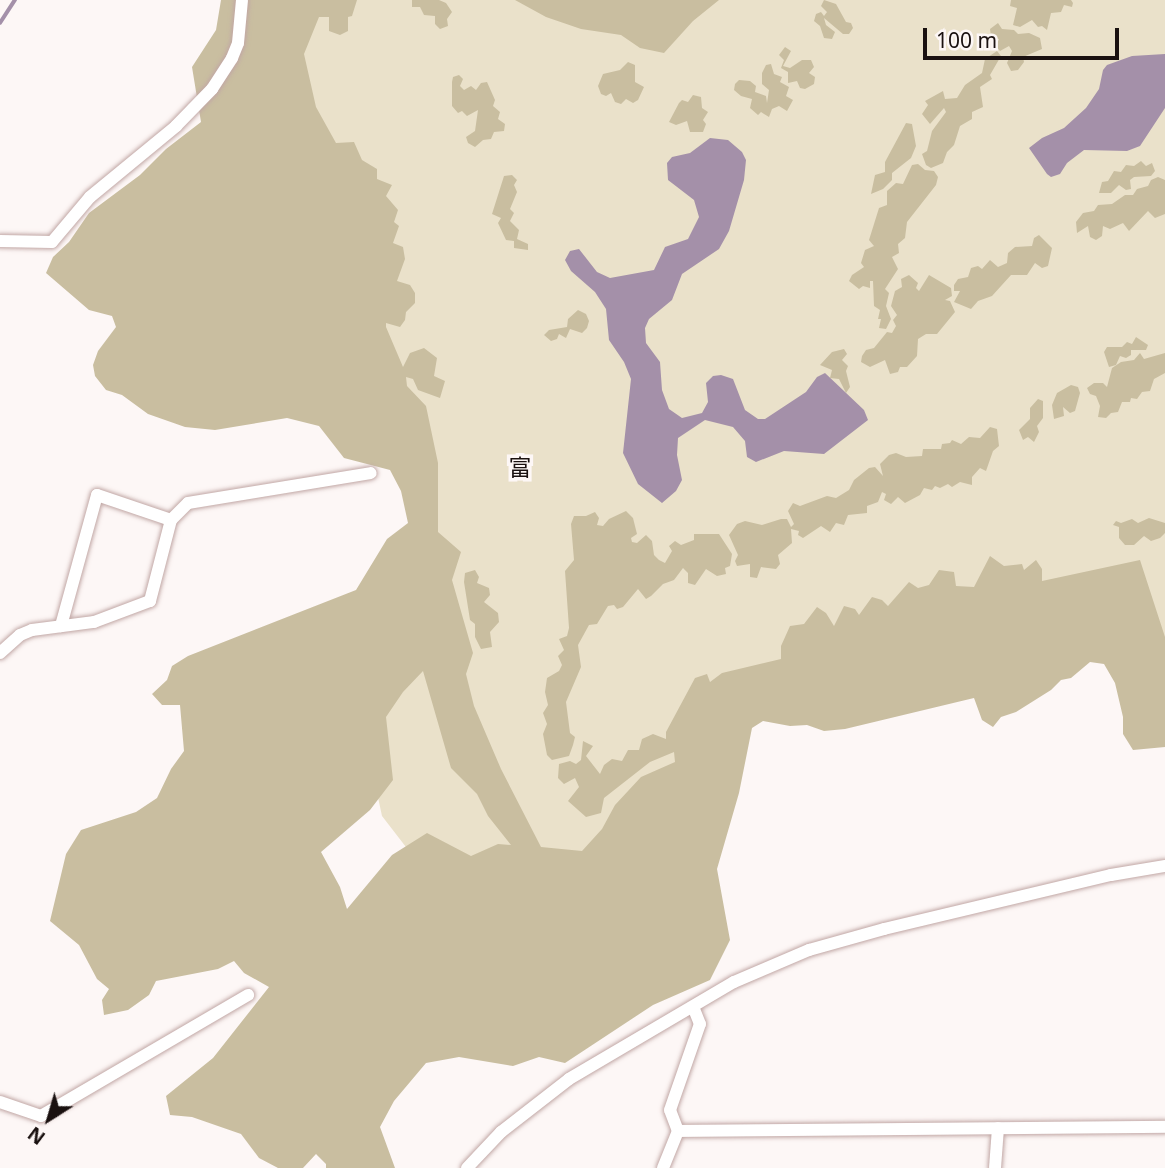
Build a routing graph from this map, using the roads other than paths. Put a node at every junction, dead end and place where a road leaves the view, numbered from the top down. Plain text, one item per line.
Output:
1 (242, 0) edge
2 (0, 241) edge
3 (371, 474) dead end
4 (171, 520) junction
5 (61, 626) junction
6 (0, 653) edge
7 (1165, 866) edge
8 (248, 995) dead end
9 (693, 1007) junction
10 (0, 1102) edge
11 (1165, 1127) edge
12 (998, 1128) junction
13 (678, 1130) junction
14 (467, 1168) edge
15 (663, 1168) edge
16 (995, 1168) edge

1 - 2 street
3 - 4 street
4 - 5 street
4 - 5 street
5 - 6 street
7 - 9 street
8 - 10 street
9 - 13 street
9 - 14 street
11 - 12 street
12 - 13 street
12 - 16 street
13 - 15 street

